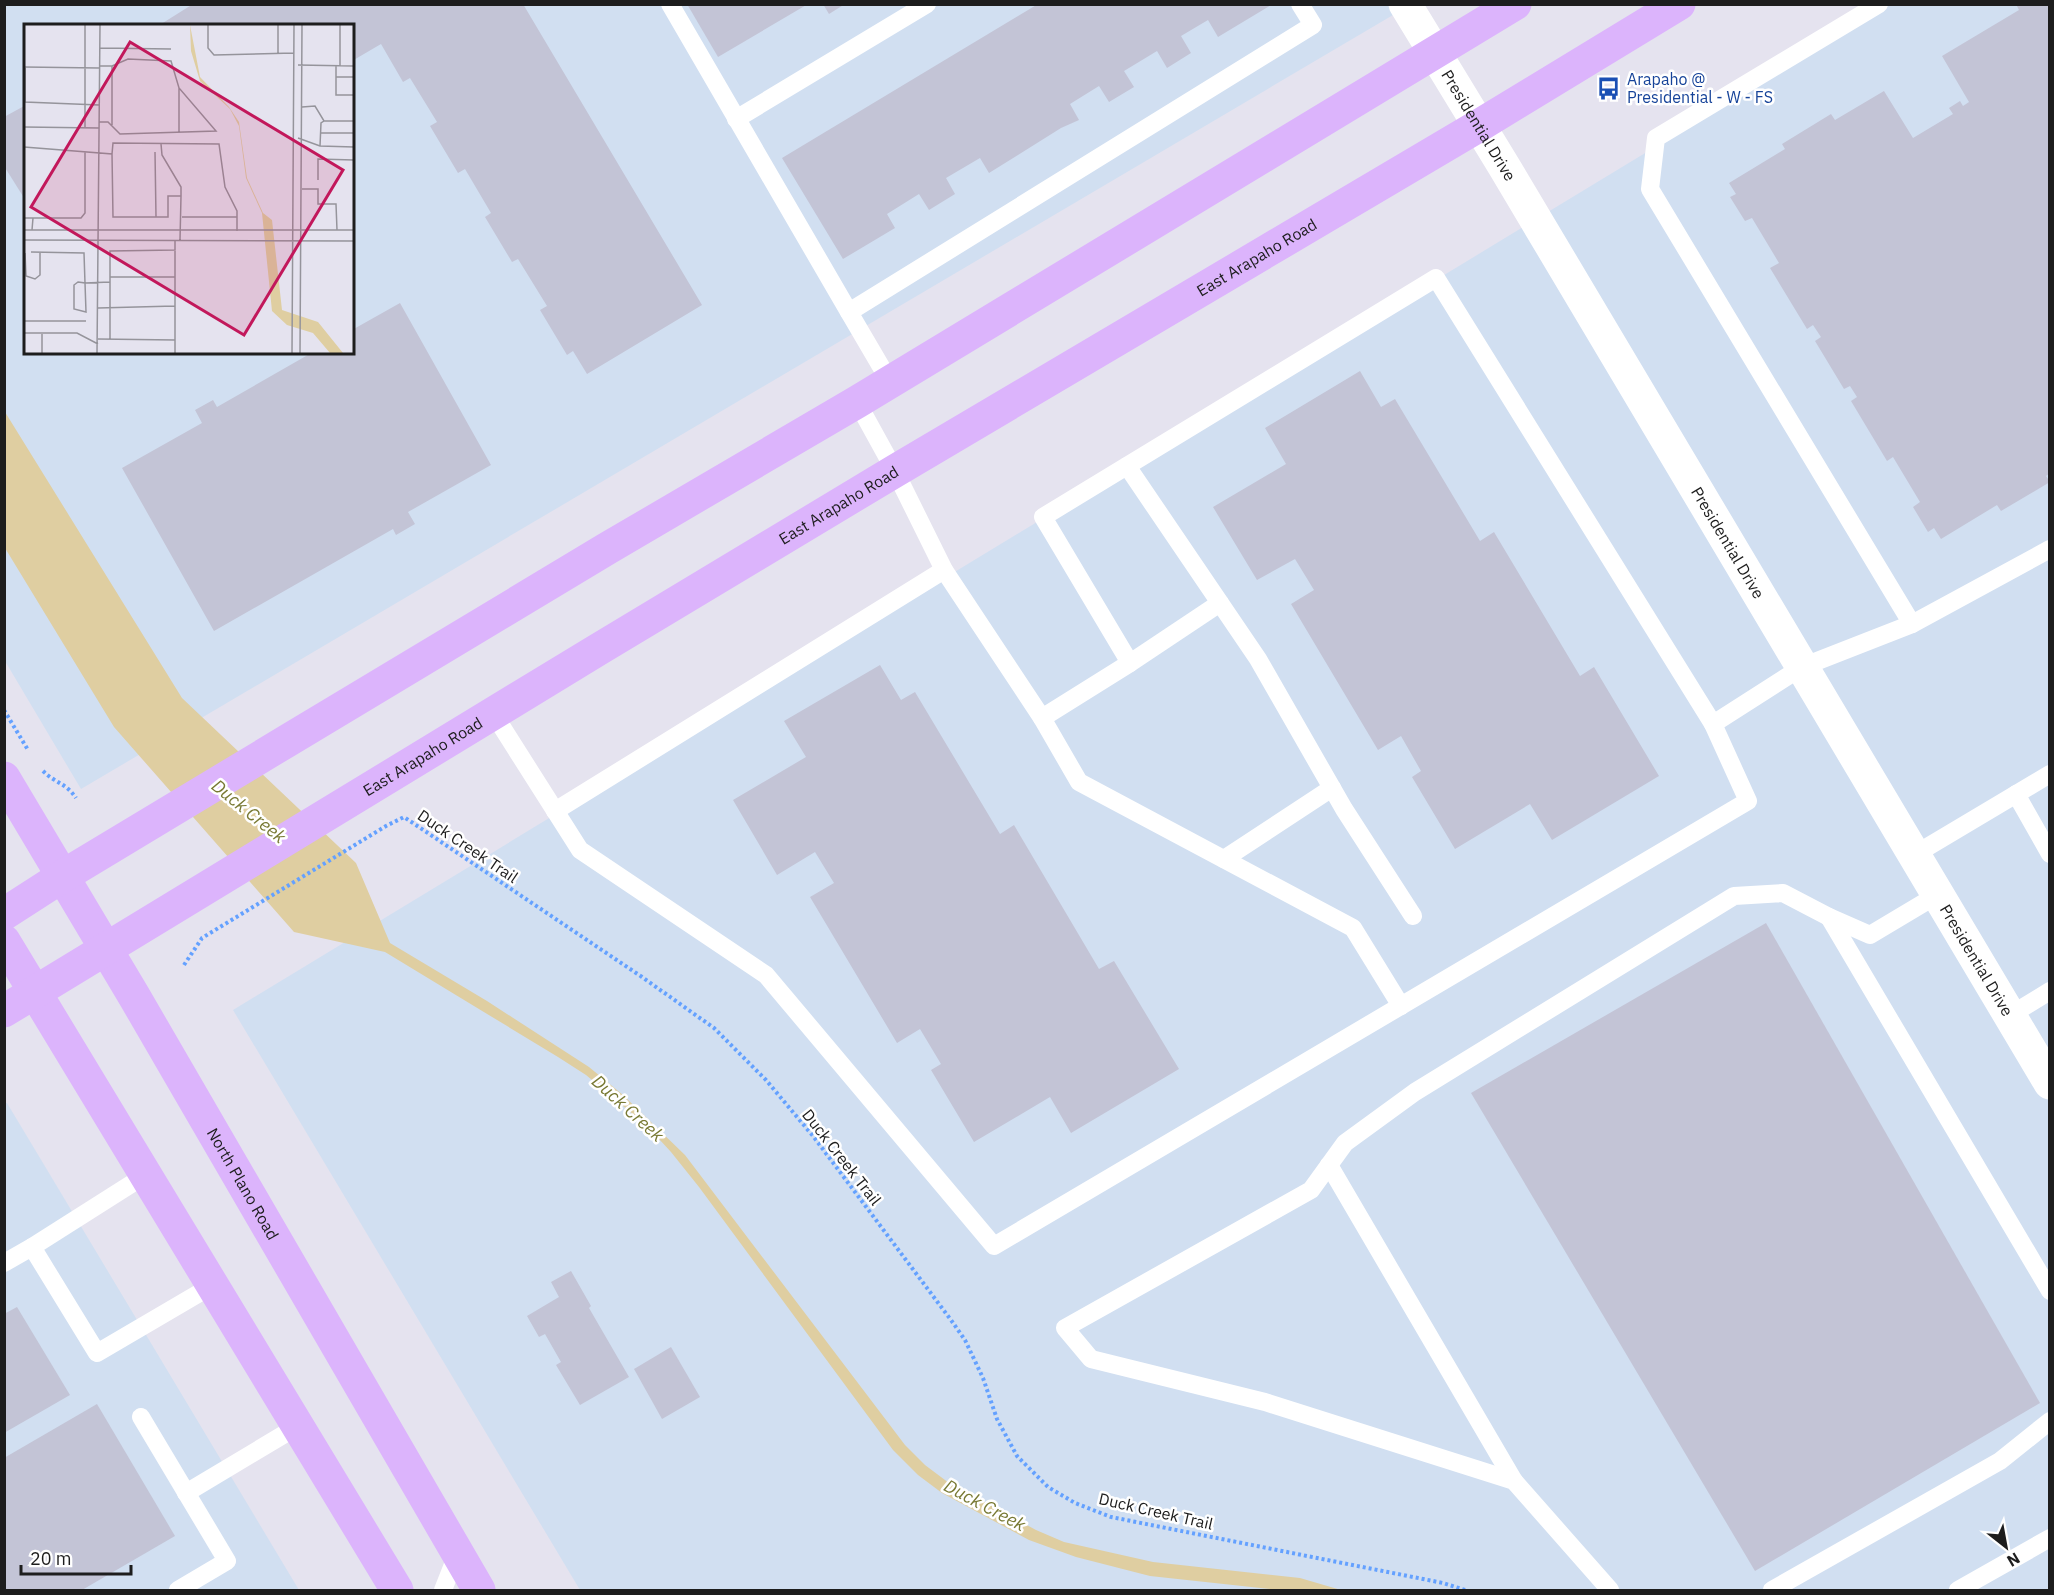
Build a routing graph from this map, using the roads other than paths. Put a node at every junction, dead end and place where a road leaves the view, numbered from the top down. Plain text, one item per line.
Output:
1 (670, 4) edge
2 (927, 4) edge
3 (1405, 4) edge
4 (1515, 4) edge
5 (1679, 4) edge
6 (1879, 4) edge
7 (1305, 6) edge
8 (1434, 53) junction
9 (736, 119) junction
10 (1480, 125) junction
11 (849, 312) junction
12 (890, 382) junction
13 (857, 402) junction
14 (1127, 466) junction
15 (896, 471) junction
16 (2049, 549) edge
17 (944, 570) junction
18 (1220, 603) junction
19 (1912, 624) junction
20 (1130, 663) junction
21 (1802, 667) junction
22 (493, 713) junction
23 (1042, 718) junction
24 (1713, 724) junction
25 (2049, 774) edge
26 (4, 778) edge
27 (1332, 788) junction
28 (2016, 794) junction
29 (555, 811) junction
30 (2049, 854) edge
31 (1914, 855) junction
32 (1224, 859) junction
33 (63, 876) junction
34 (1937, 895) junction
35 (4, 914) edge
36 (1413, 916) dead end
37 (1829, 917) junction
38 (4, 940) edge
39 (106, 948) junction
40 (35, 992) junction
41 (2049, 992) edge
42 (1401, 1006) junction
43 (4, 1011) edge
44 (2009, 1016) junction
45 (2049, 1083) edge
46 (1329, 1165) junction
47 (147, 1174) junction
48 (32, 1247) junction
49 (4, 1263) edge
50 (213, 1285) junction
51 (2049, 1291) edge
52 (141, 1417) dead end
53 (2049, 1421) edge
54 (298, 1426) junction
55 (1514, 1481) junction
56 (186, 1493) junction
57 (2049, 1538) edge
58 (458, 1552) junction
59 (178, 1590) edge
60 (397, 1590) edge
61 (443, 1590) edge
62 (479, 1590) edge
63 (1610, 1590) edge
64 (1772, 1590) edge
65 (1958, 1590) edge

1 - 9 lane
2 - 9 lane
3 - 8 street, Presidential Drive
4 - 8 main road
5 - 10 main road, East Arapaho Road
6 - 19 lane
7 - 11 lane
8 - 10 street, Presidential Drive
8 - 12 main road
9 - 11 lane
10 - 15 main road, East Arapaho Road
10 - 21 street, Presidential Drive
11 - 12 lane
12 - 13 main road
13 - 15 lane
13 - 33 main road
14 - 18 lane
14 - 20 lane
14 - 24 lane
15 - 17 lane
15 - 22 main road, East Arapaho Road
16 - 19 lane
17 - 23 lane
17 - 29 lane
18 - 20 lane
18 - 27 lane
19 - 21 lane
20 - 23 lane
21 - 24 lane
21 - 31 street, Presidential Drive
22 - 29 lane
22 - 39 main road, East Arapaho Road
23 - 32 lane
24 - 42 lane
25 - 28 lane
26 - 33 main road, North Plano Road
27 - 32 lane
27 - 36 lane
28 - 30 lane
28 - 31 lane
29 - 42 lane
31 - 34 street, Presidential Drive
32 - 42 lane
33 - 35 main road
33 - 39 main road, North Plano Road
34 - 37 lane
34 - 44 street, Presidential Drive
37 - 46 lane
37 - 51 lane
38 - 40 main road
39 - 40 main road, East Arapaho Road
39 - 58 main road, North Plano Road
40 - 43 main road, East Arapaho Road
40 - 47 main road
41 - 44 lane
44 - 45 street, Presidential Drive
46 - 55 lane
46 - 55 lane
47 - 48 lane
47 - 50 main road
48 - 49 lane
48 - 50 lane
50 - 54 main road
52 - 56 lane
53 - 64 lane
54 - 56 lane
54 - 60 main road
55 - 63 lane
56 - 59 lane
57 - 65 lane
58 - 61 lane
58 - 62 main road, North Plano Road

